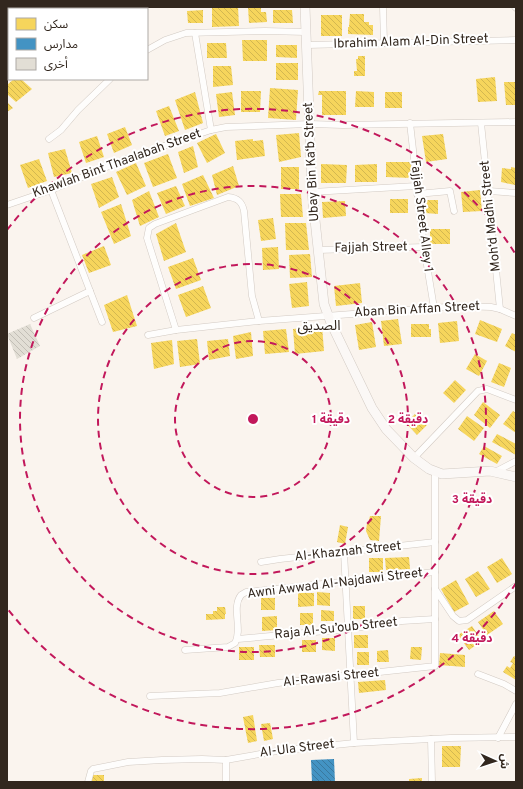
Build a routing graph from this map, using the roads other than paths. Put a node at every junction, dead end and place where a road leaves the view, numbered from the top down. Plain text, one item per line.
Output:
1 (305, 7) edge
2 (383, 7) edge
3 (195, 32) junction
4 (306, 32) junction
5 (516, 40) edge
6 (384, 43) junction
7 (307, 45) junction
8 (148, 50) edge
9 (109, 80) edge
10 (516, 122) edge
11 (410, 123) junction
12 (481, 123) junction
13 (310, 124) junction
14 (211, 130) junction
15 (49, 139) dead end
16 (416, 186) junction
17 (51, 190) junction
18 (489, 191) junction
19 (312, 192) junction
20 (516, 193) edge
21 (417, 194) junction
22 (7, 205) edge
23 (454, 211) dead end
24 (424, 247) junction
25 (318, 250) junction
26 (90, 292) junction
27 (434, 308) junction
28 (500, 308) junction
29 (328, 315) junction
30 (516, 316) edge
31 (34, 318) dead end
32 (259, 321) junction
33 (102, 322) dead end
34 (176, 330) junction
35 (148, 334) dead end
36 (516, 400) edge
37 (414, 458) junction
38 (516, 461) edge
39 (435, 472) junction
40 (495, 472) junction
41 (516, 477) edge
42 (435, 542) junction
43 (344, 552) junction
44 (261, 562) dead end
45 (435, 572) junction
46 (346, 581) junction
47 (516, 586) edge
48 (435, 589) junction
49 (435, 619) junction
50 (348, 629) junction
51 (238, 639) junction
52 (185, 650) dead end
53 (478, 674) dead end
54 (351, 676) junction
55 (516, 691) edge
56 (150, 696) dead end
57 (516, 704) edge
58 (498, 738) junction
59 (516, 738) edge
60 (431, 739) junction
61 (354, 743) junction
62 (226, 760) junction
63 (88, 782) edge
64 (226, 782) edge
65 (432, 782) edge

1 - 4 street, Ubay Bin Ka‘b Street
2 - 6 street
3 - 4 street
3 - 8 street
3 - 14 street
4 - 7 street, Ubay Bin Ka‘b Street
5 - 6 street, Ibrahim Alam Al-Din Street
6 - 7 street, Ibrahim Alam Al-Din Street
7 - 13 street, Ubay Bin Ka‘b Street
9 - 15 street
10 - 12 street, Khawlah Bint Thaalabah Street
11 - 12 street, Khawlah Bint Thaalabah Street
11 - 13 street, Khawlah Bint Thaalabah Street
11 - 16 street, Fajjah Street Alley 1
12 - 18 street, Moh‘d Madhi Street
13 - 14 street, Khawlah Bint Thaalabah Street
13 - 19 street, Ubay Bin Ka‘b Street
14 - 17 street, Khawlah Bint Thaalabah Street
16 - 19 street
16 - 21 street, Fajjah Street Alley 1
17 - 22 street, Khawlah Bint Thaalabah Street
17 - 26 street
18 - 20 street
18 - 28 street, Moh‘d Madhi Street
19 - 25 street, Ubay Bin Ka‘b Street
21 - 23 street
21 - 24 street, Fajjah Street Alley 1
24 - 25 street, Fajjah Street
24 - 27 street, Fajjah Street Alley 1
25 - 29 street, Ubay Bin Ka‘b Street
26 - 31 street
26 - 33 street
27 - 28 street, Aban Bin Affan Street
27 - 29 street, Aban Bin Affan Street
28 - 30 street, Aban Bin Affan Street
29 - 32 street, Aban Bin Affan Street
29 - 37 street, Ubay Bin Ka‘b Street
32 - 34 street, Aban Bin Affan Street
32 - 34 street
34 - 35 street, Aban Bin Affan Street
36 - 37 street
37 - 39 street, Ubay Bin Ka‘b Street
38 - 40 street
39 - 40 street
39 - 42 street, Al-Rawasi Street
40 - 41 street
42 - 43 street, Al-Khaznah Street
42 - 45 street, Al-Rawasi Street
43 - 44 street, Al-Khaznah Street
43 - 46 street
45 - 46 street, Awni Awwad Al-Najdawi Street
45 - 48 street, Al-Rawasi Street
46 - 50 street
46 - 51 street, Awni Awwad Al-Najdawi Street
47 - 48 street
48 - 49 street, Al-Rawasi Street
49 - 50 street, Raja Al-Su’oub Street
49 - 54 street, Al-Rawasi Street
50 - 51 street, Raja Al-Su’oub Street
50 - 54 street
51 - 52 street
53 - 55 street
54 - 56 street, Al-Rawasi Street
54 - 61 street
57 - 58 street
58 - 59 street, Al-Ula Street
58 - 60 street, Al-Ula Street
60 - 61 street, Al-Ula Street
60 - 65 street
61 - 62 street, Al-Ula Street
62 - 63 street, Al-Ula Street
62 - 64 street

